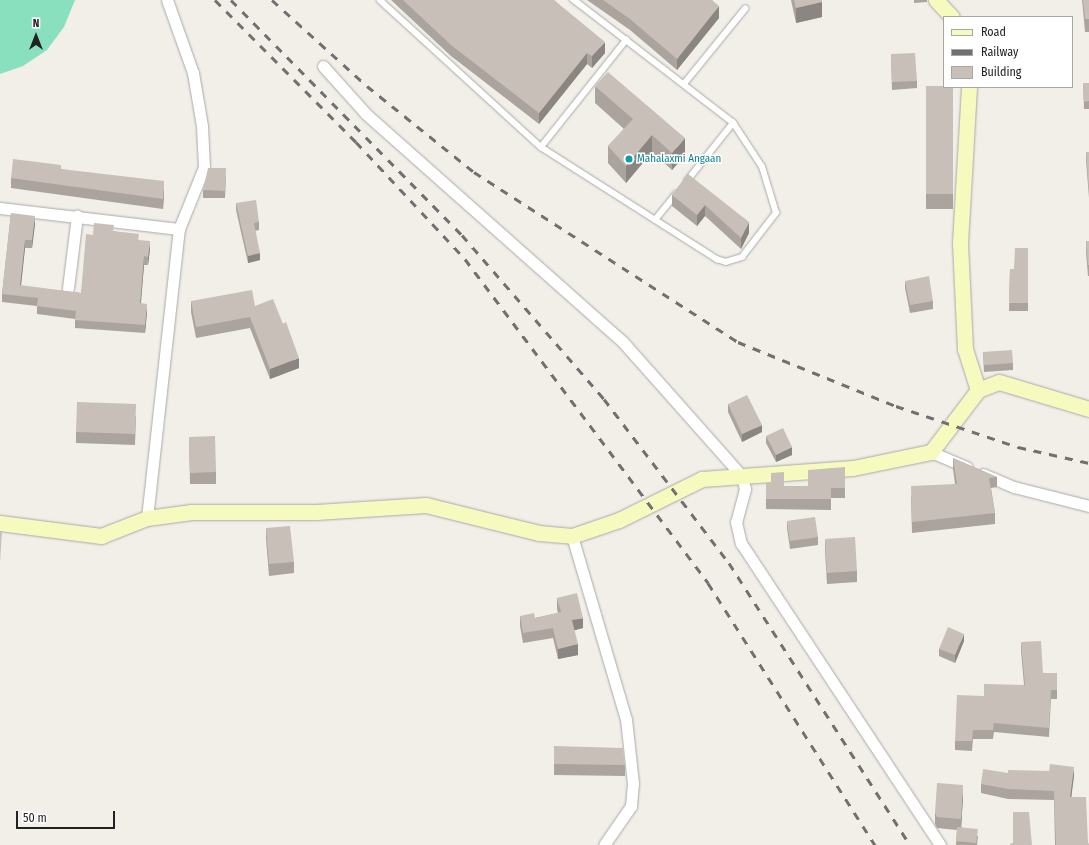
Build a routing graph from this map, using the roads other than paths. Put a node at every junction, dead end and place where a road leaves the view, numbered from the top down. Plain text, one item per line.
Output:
1 (167, 0) edge
2 (380, 0) edge
3 (573, 0) edge
4 (936, 0) edge
5 (745, 8) dead end
6 (951, 16) edge
7 (626, 40) junction
8 (323, 66) dead end
9 (684, 84) junction
10 (969, 88) edge
11 (733, 123) junction
12 (541, 147) junction
13 (0, 208) edge
14 (77, 216) junction
15 (655, 220) junction
16 (179, 229) junction
17 (68, 288) dead end
18 (978, 390) junction
19 (1089, 410) edge
20 (931, 452) junction
21 (742, 476) junction
22 (1089, 506) edge
23 (147, 518) junction
24 (0, 523) edge
25 (572, 536) junction
26 (604, 845) edge
27 (940, 845) edge

1 - 16 street
2 - 12 lane
3 - 7 lane
4 - 6 street
5 - 9 lane
7 - 9 lane
7 - 12 lane
8 - 21 street
9 - 11 lane
10 - 18 street
11 - 15 lane
11 - 15 lane
12 - 15 lane
13 - 14 street
14 - 16 street
14 - 17 street
16 - 23 street
18 - 19 street
18 - 20 street
20 - 21 street
20 - 22 street
21 - 25 street
21 - 27 street
23 - 24 street
23 - 25 street
25 - 26 street

